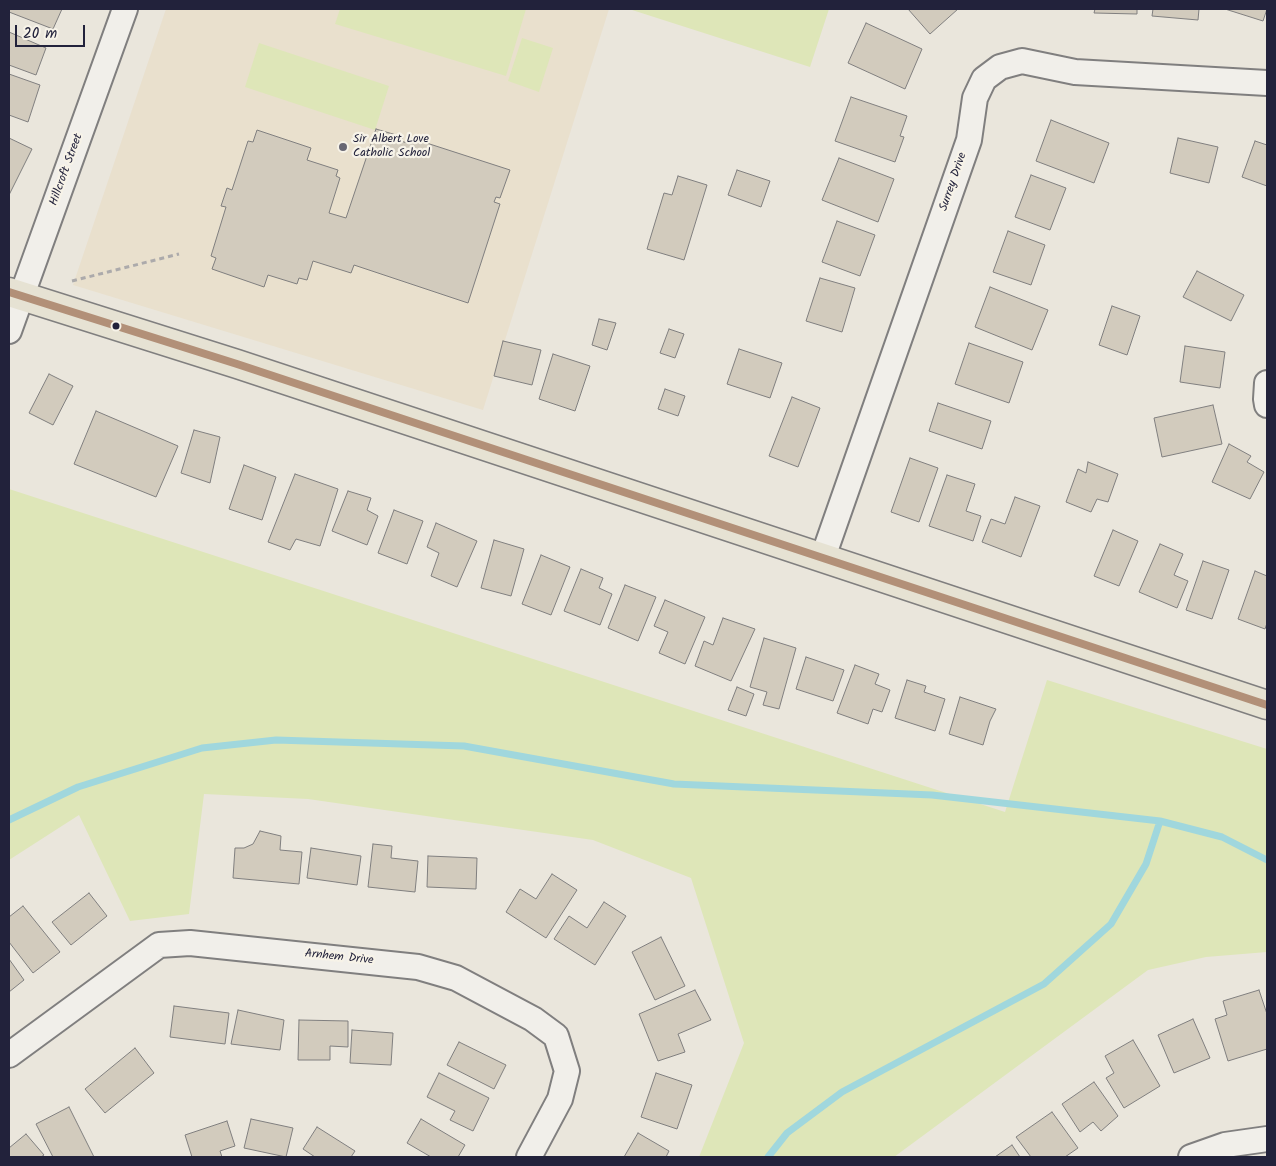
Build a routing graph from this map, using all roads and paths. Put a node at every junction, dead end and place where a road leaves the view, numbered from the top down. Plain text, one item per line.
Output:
1 (125, 9) edge
2 (1267, 83) edge
3 (179, 254) dead end
4 (72, 281) dead end
5 (15, 294) edge
6 (9, 331) edge
7 (1267, 383) edge
8 (1267, 405) edge
9 (822, 557) junction
10 (1267, 705) edge
11 (9, 1055) edge
12 (1267, 1139) edge
13 (530, 1157) edge
14 (1190, 1157) edge

1 - 5 street, Hillcroft Street
2 - 9 street, Surrey Drive
3 - 4 path
5 - 6 street, Hillcroft Street
5 - 9 main road
7 - 8 street
9 - 10 main road
11 - 13 street, Arnhem Drive
12 - 14 street

